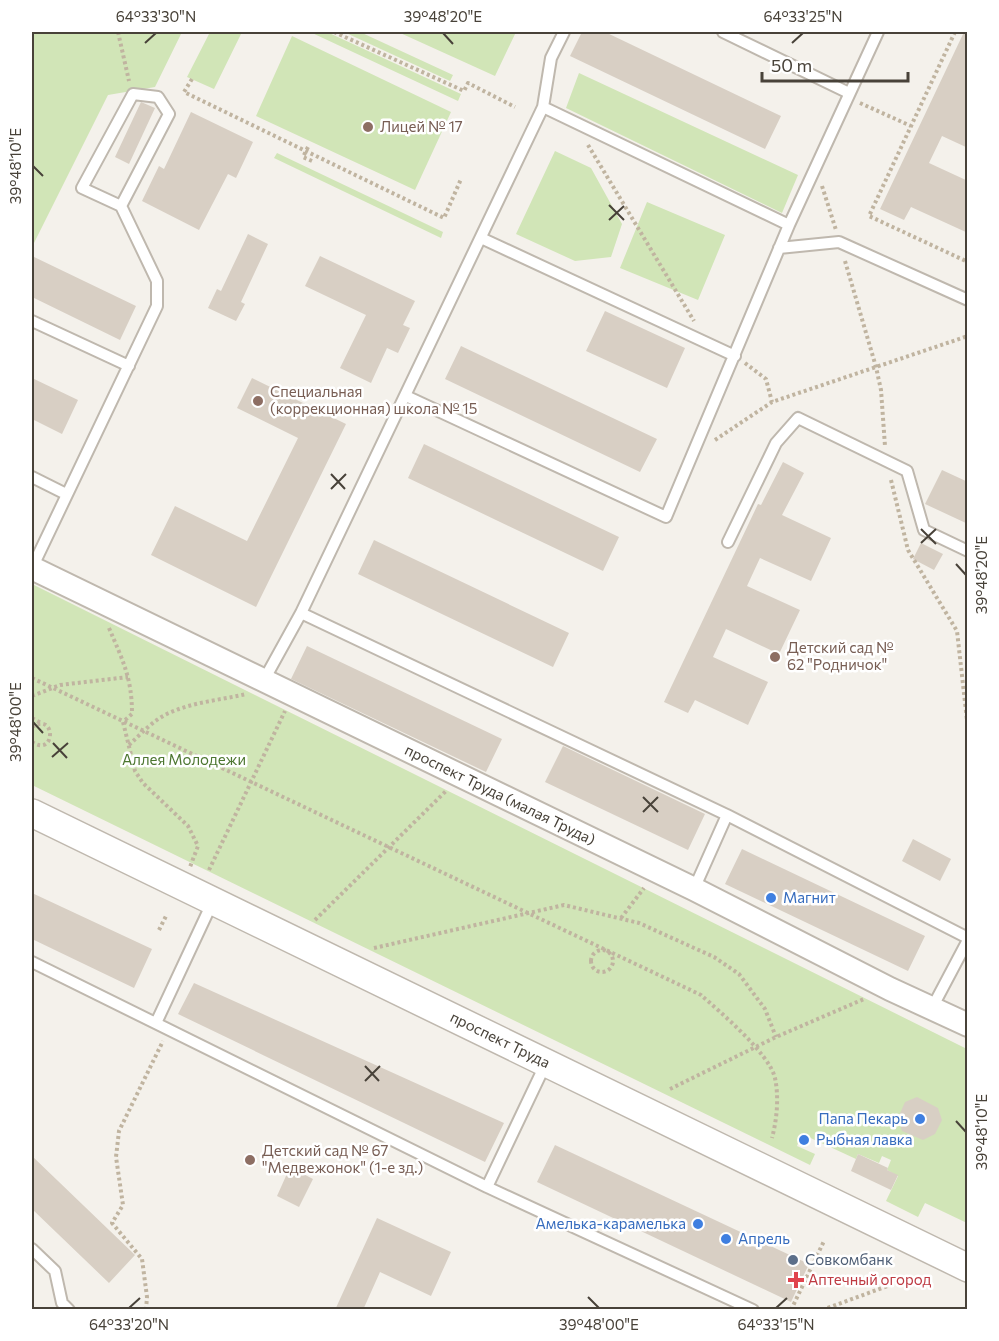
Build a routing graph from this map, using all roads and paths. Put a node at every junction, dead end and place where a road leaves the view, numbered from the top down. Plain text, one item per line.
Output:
1 (118, 32) edge
2 (334, 32) edge
3 (564, 32) edge
4 (723, 32) edge
5 (878, 32) edge
6 (955, 32) edge
7 (192, 79) dead end
8 (133, 94) junction
9 (848, 95) junction
10 (515, 107) dead end
11 (543, 107) junction
12 (573, 121) junction
13 (911, 126) junction
14 (308, 147) dead end
15 (305, 152) junction
16 (312, 161) dead end
17 (461, 178) dead end
18 (121, 206) junction
19 (789, 225) junction
20 (481, 238) junction
21 (779, 248) junction
22 (968, 262) edge
23 (968, 300) edge
24 (32, 321) edge
25 (968, 336) edge
26 (708, 343) junction
27 (735, 356) junction
28 (129, 366) junction
29 (406, 396) junction
30 (772, 402) junction
31 (693, 454) junction
32 (32, 477) edge
33 (66, 494) junction
34 (728, 542) dead end
35 (968, 551) edge
36 (32, 568) edge
37 (97, 600) junction
38 (301, 613) junction
39 (128, 677) junction
40 (32, 678) edge
41 (278, 687) junction
42 (52, 688) junction
43 (32, 696) edge
44 (32, 718) edge
45 (123, 722) junction
46 (42, 724) junction
47 (32, 727) edge
48 (144, 732) junction
49 (32, 742) edge
50 (129, 745) junction
51 (462, 776) junction
52 (251, 783) junction
53 (32, 813) edge
54 (727, 815) junction
55 (388, 848) junction
56 (193, 862) dead end
57 (209, 870) dead end
58 (656, 871) junction
59 (694, 889) junction
60 (213, 900) junction
61 (167, 914) dead end
62 (528, 914) junction
63 (621, 918) junction
64 (315, 920) dead end
65 (159, 930) dead end
66 (968, 939) edge
67 (374, 948) dead end
68 (606, 951) junction
69 (32, 962) edge
70 (890, 988) junction
71 (932, 1008) junction
72 (156, 1023) junction
73 (968, 1025) edge
74 (169, 1030) junction
75 (776, 1037) junction
76 (754, 1047) junction
77 (546, 1063) junction
78 (670, 1089) dead end
79 (772, 1138) dead end
80 (487, 1187) junction
81 (824, 1241) dead end
82 (32, 1249) edge
83 (968, 1268) edge
84 (904, 1280) dead end
85 (69, 1310) edge
86 (146, 1310) edge
87 (753, 1310) edge
88 (790, 1310) edge
89 (822, 1310) edge

1 - 8 path
2 - 10 path
3 - 11 lane
4 - 9 lane
5 - 9 lane
6 - 13 path
7 - 15 path
8 - 18 lane
8 - 18 lane
9 - 13 path
9 - 19 lane
11 - 12 lane
11 - 20 lane
12 - 19 lane
12 - 26 path
13 - 22 path
14 - 15 path
15 - 16 path
15 - 17 path
18 - 28 lane
19 - 21 lane
20 - 26 lane
20 - 29 lane
21 - 23 lane
21 - 27 lane
24 - 28 lane
25 - 30 path
26 - 27 lane
27 - 30 path
27 - 31 lane
28 - 33 lane
29 - 31 lane
29 - 38 lane
30 - 31 path
32 - 33 lane
33 - 36 lane
34 - 35 lane
36 - 37 street, проспект Труда (малая Труда)
37 - 39 path
37 - 41 street, проспект Труда (малая Труда)
38 - 41 lane
38 - 54 lane
39 - 42 path
39 - 45 path
40 - 42 path
41 - 48 path
41 - 51 street, проспект Труда (малая Труда)
41 - 52 path
42 - 43 path
42 - 45 path
44 - 46 path
45 - 48 path
45 - 50 path
46 - 47 path
46 - 49 path
48 - 50 path
48 - 52 path
50 - 56 path
51 - 55 path
51 - 58 street, проспект Труда (малая Труда)
52 - 55 path
52 - 57 path
53 - 60 street, проспект Труда
54 - 59 lane
54 - 66 lane
55 - 62 path
55 - 64 path
58 - 59 street, проспект Труда (малая Труда)
58 - 63 path
59 - 70 street, проспект Труда (малая Труда)
60 - 72 lane
60 - 77 street, проспект Труда
61 - 65 path
62 - 63 path
62 - 67 path
62 - 68 path
63 - 75 path
66 - 71 lane
68 - 68 path
68 - 76 path
69 - 72 lane
70 - 71 street, проспект Труда (малая Труда)
70 - 75 path
71 - 73 street, проспект Труда (малая Труда)
72 - 74 lane
74 - 80 lane
74 - 86 path
75 - 76 path
76 - 78 path
76 - 79 path
77 - 80 lane
77 - 83 street, проспект Труда
80 - 87 lane
81 - 88 path
82 - 85 lane
84 - 89 path

